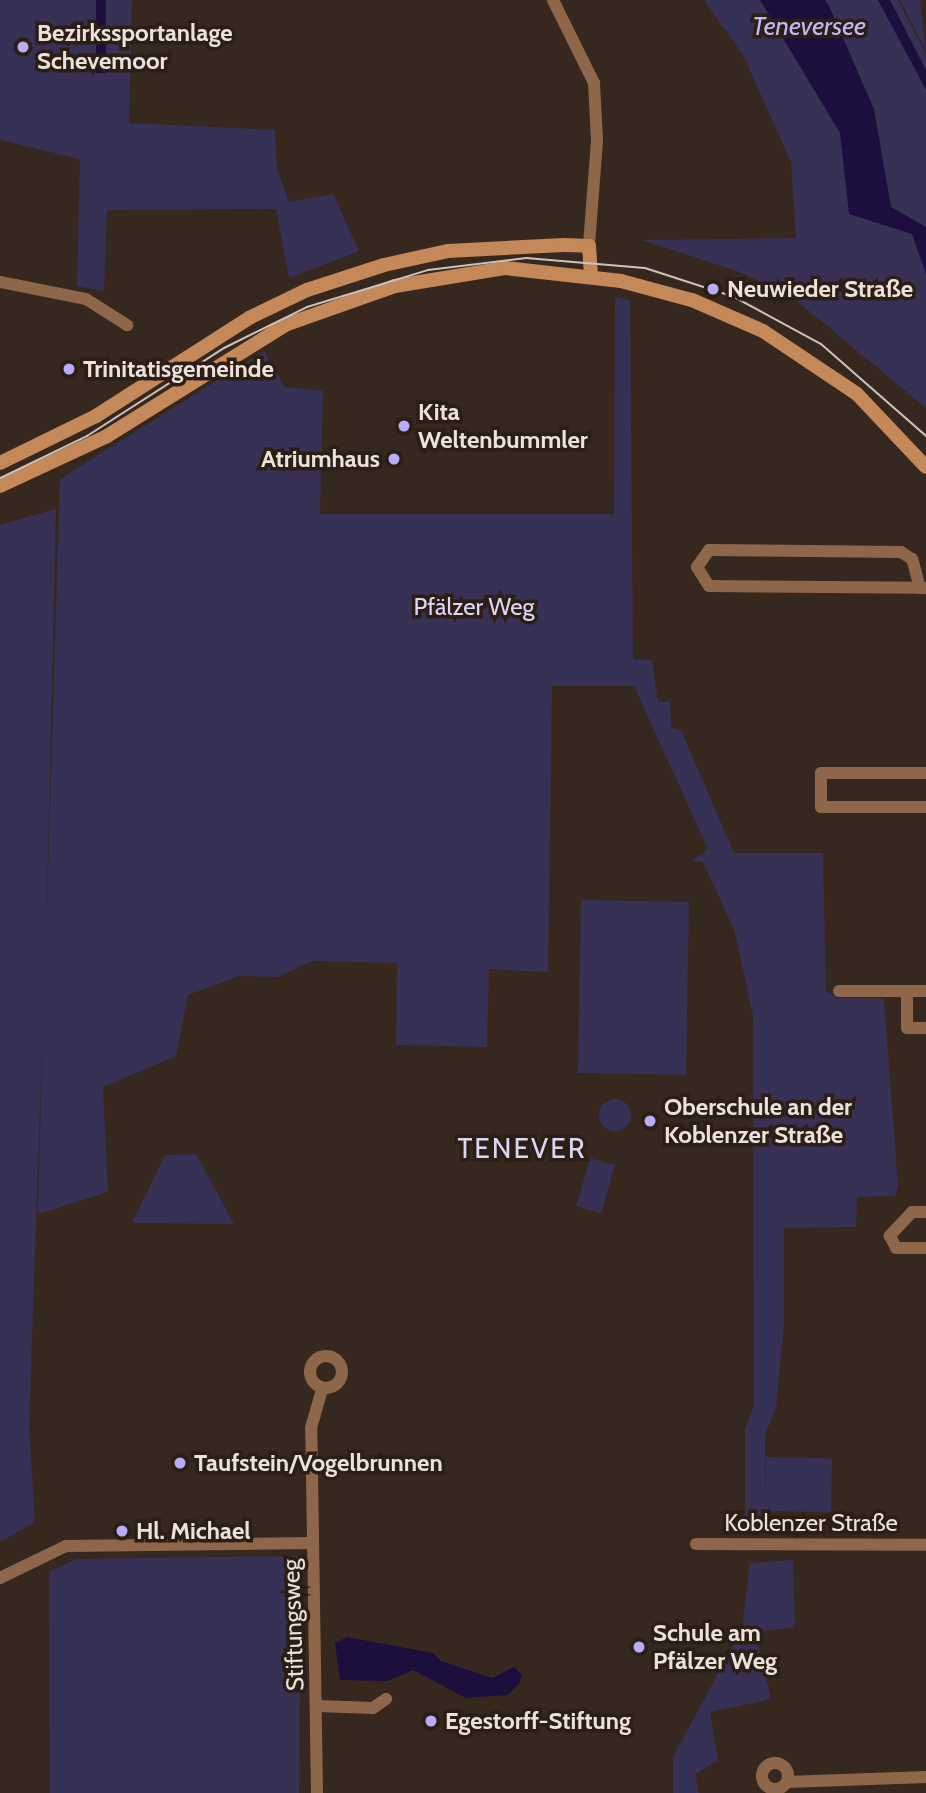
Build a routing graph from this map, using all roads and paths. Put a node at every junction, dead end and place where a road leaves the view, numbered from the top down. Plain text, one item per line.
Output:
1 (553, 0) edge
2 (589, 246) junction
3 (591, 275) junction
4 (0, 282) edge
5 (127, 326) dead end
6 (0, 463) edge
7 (926, 467) edge
8 (0, 486) edge
9 (923, 588) edge
10 (926, 774) edge
11 (926, 807) edge
12 (839, 991) dead end
13 (907, 991) junction
14 (926, 991) edge
15 (926, 1028) edge
16 (926, 1212) edge
17 (926, 1248) edge
18 (321, 1393) dead end
19 (312, 1543) junction
20 (696, 1544) dead end
21 (926, 1545) edge
22 (0, 1578) edge
23 (386, 1699) dead end
24 (317, 1706) junction
25 (926, 1777) edge
26 (787, 1782) dead end
27 (317, 1793) edge

1 - 2 street
2 - 3 street
2 - 6 street
3 - 7 street
3 - 8 street
4 - 5 street
9 - 9 street
10 - 11 street
12 - 13 street
13 - 14 street
13 - 15 street
16 - 17 street
18 - 19 street, Stiftungsweg
19 - 22 street, Stiftungsweg
19 - 24 street, Stiftungsweg
20 - 21 street, Koblenzer Straße
23 - 24 street, Stiftungsweg
24 - 27 street, Stiftungsweg
25 - 26 street

